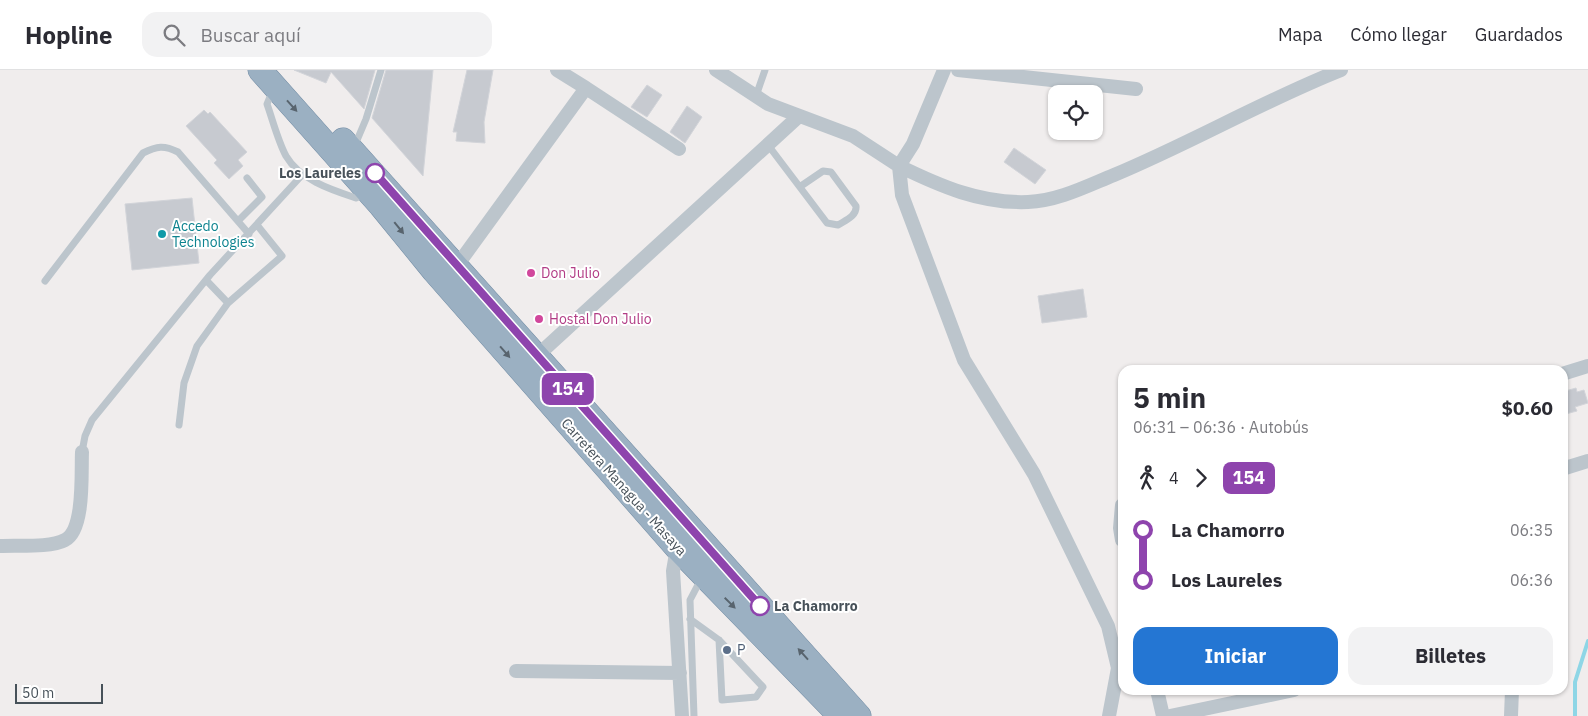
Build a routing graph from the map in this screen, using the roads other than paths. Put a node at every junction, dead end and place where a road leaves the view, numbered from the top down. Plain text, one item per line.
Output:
1 (381, 70) edge
2 (556, 70) edge
3 (716, 70) edge
4 (765, 70) edge
5 (944, 70) edge
6 (958, 70) edge
7 (1341, 70) edge
8 (271, 76) edge
9 (586, 88) junction
10 (1136, 89) dead end
11 (756, 96) junction
12 (798, 116) junction
13 (768, 145) junction
14 (352, 150) junction
15 (679, 150) dead end
16 (899, 166) junction
17 (303, 174) junction
18 (247, 178) dead end
19 (801, 186) junction
20 (368, 192) junction
21 (238, 221) junction
22 (257, 225) junction
23 (249, 234) junction
24 (456, 267) junction
25 (206, 280) junction
26 (45, 281) dead end
27 (228, 303) junction
28 (538, 355) junction
29 (1588, 366) edge
30 (1568, 372) edge
31 (179, 425) dead end
32 (82, 452) joint
33 (1588, 461) edge
34 (1568, 467) edge
35 (0, 546) edge
36 (677, 548) junction
37 (704, 575) junction
38 (690, 620) junction
39 (720, 640) junction
40 (516, 671) dead end
41 (680, 673) junction
42 (1158, 695) edge
43 (1512, 695) edge
44 (1235, 696) edge
45 (682, 716) edge
46 (694, 716) edge
47 (840, 716) edge
48 (859, 716) edge
49 (1109, 716) edge
50 (1163, 716) edge
51 (1170, 716) edge
52 (1511, 716) edge

1 - 14 lane
2 - 9 street
3 - 11 street
4 - 11 lane
5 - 16 street
6 - 10 street
7 - 16 street
8 - 14 highway, Carretera Managua - Masaya
8 - 17 lane
8 -> 20 highway, Carretera Managua - Masaya
9 - 15 street
9 - 24 street
11 - 12 street
12 - 13 street
12 - 16 street
13 - 19 lane
13 - 28 street
14 - 24 highway, Carretera Managua - Masaya
16 - 49 street
17 - 20 lane
17 - 22 lane
18 - 21 lane
19 - 19 lane
20 -> 36 highway, Carretera Managua - Masaya
21 - 23 lane
21 - 26 lane
22 - 23 lane
22 - 27 lane
23 - 25 lane
24 - 28 highway, Carretera Managua - Masaya
25 - 27 lane
25 - 32 lane
27 - 31 lane
48 -> 28 highway, Carretera Managua - Masaya
29 - 30 street
32 - 35 street
33 - 34 street
36 - 37 highway, Carretera Managua - Masaya
36 - 41 street
37 - 38 lane
37 -> 47 highway, Carretera Managua - Masaya
38 - 39 lane
38 - 46 lane
39 - 39 lane
40 - 41 street
41 - 45 street
42 - 50 street
43 - 52 street
44 - 51 street

